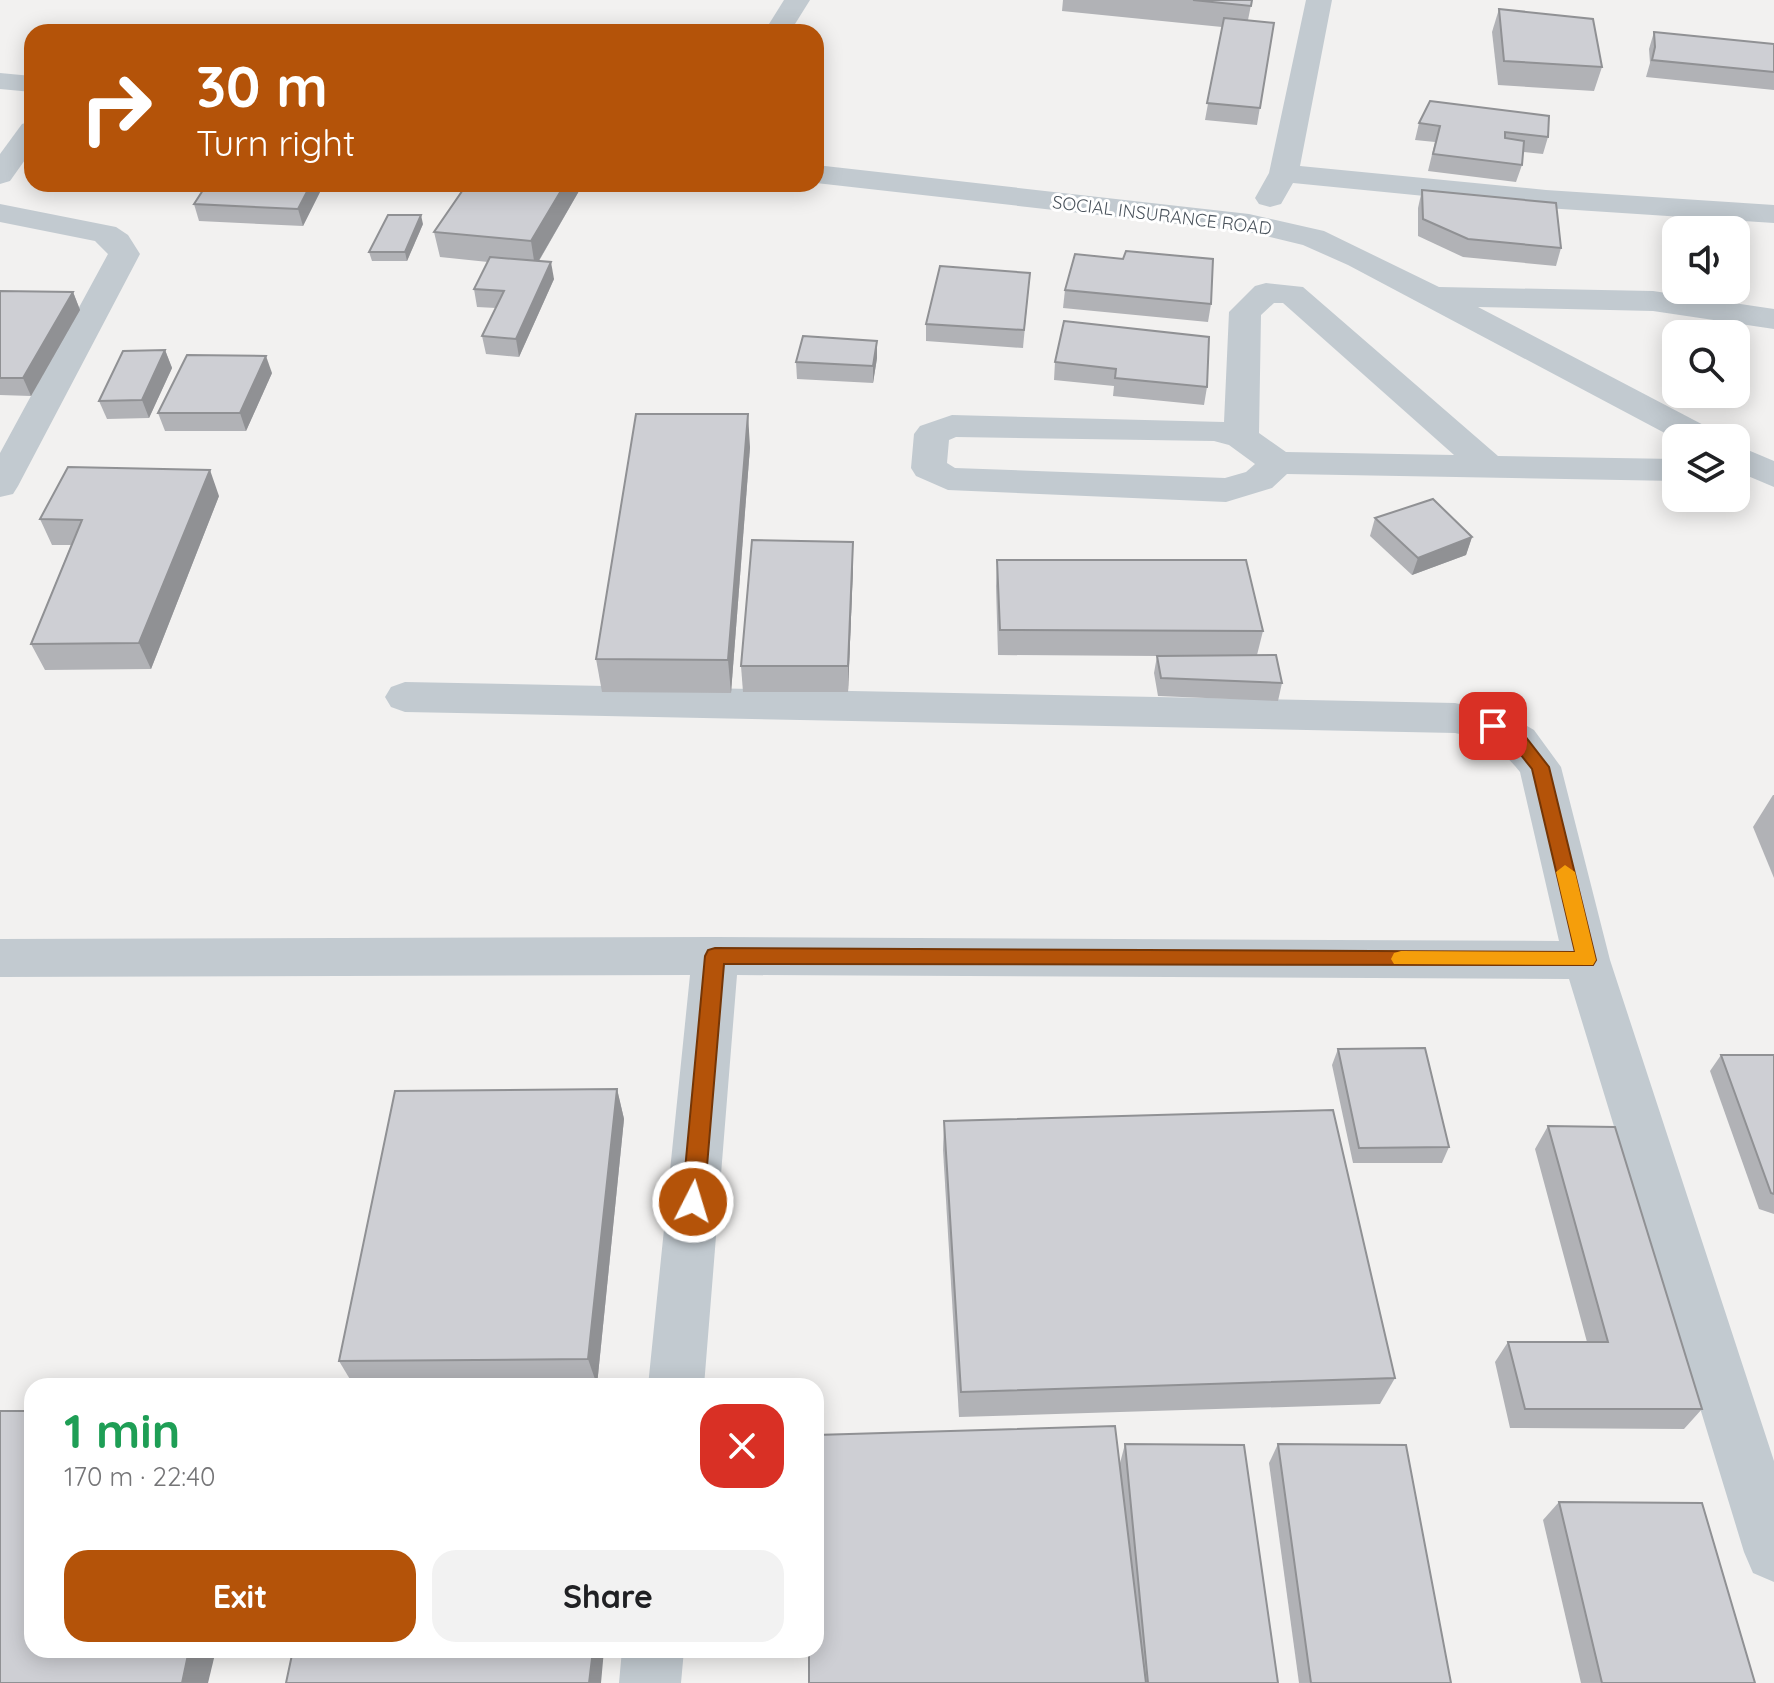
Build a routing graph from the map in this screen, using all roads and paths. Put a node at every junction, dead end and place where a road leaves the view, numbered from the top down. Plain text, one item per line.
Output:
1 (797, 0) edge
2 (1319, 0) edge
3 (782, 24) edge
4 (0, 81) edge
5 (24, 83) edge
6 (24, 141) edge
7 (1284, 173) junction
8 (0, 175) edge
9 (824, 175) edge
10 (0, 213) edge
11 (1774, 214) edge
12 (1249, 223) junction
13 (1433, 296) junction
14 (1774, 319) edge
15 (1675, 424) edge
16 (1241, 437) junction
17 (1278, 463) junction
18 (1490, 468) junction
19 (1662, 470) edge
20 (0, 486) edge
21 (405, 697) dead end
22 (715, 956) junction
23 (0, 958) edge
24 (1587, 960) junction
25 (677, 1378) edge
26 (1774, 1552) edge
27 (652, 1658) edge
28 (650, 1683) edge

1 - 3 street
2 - 7 street
4 - 5 street
6 - 8 street
7 - 11 street
7 - 12 street
9 - 12 street, SOCIAL INSURANCE ROAD
10 - 20 street
12 - 13 street, SOCIAL INSURANCE ROAD
13 - 14 street
13 - 15 street, SOCIAL INSURANCE ROAD
16 - 17 street
16 - 17 street
16 - 18 street
17 - 18 street
18 - 19 street
21 - 24 street
22 - 23 street
22 - 24 street
22 - 25 street
24 - 26 street
27 - 28 street

